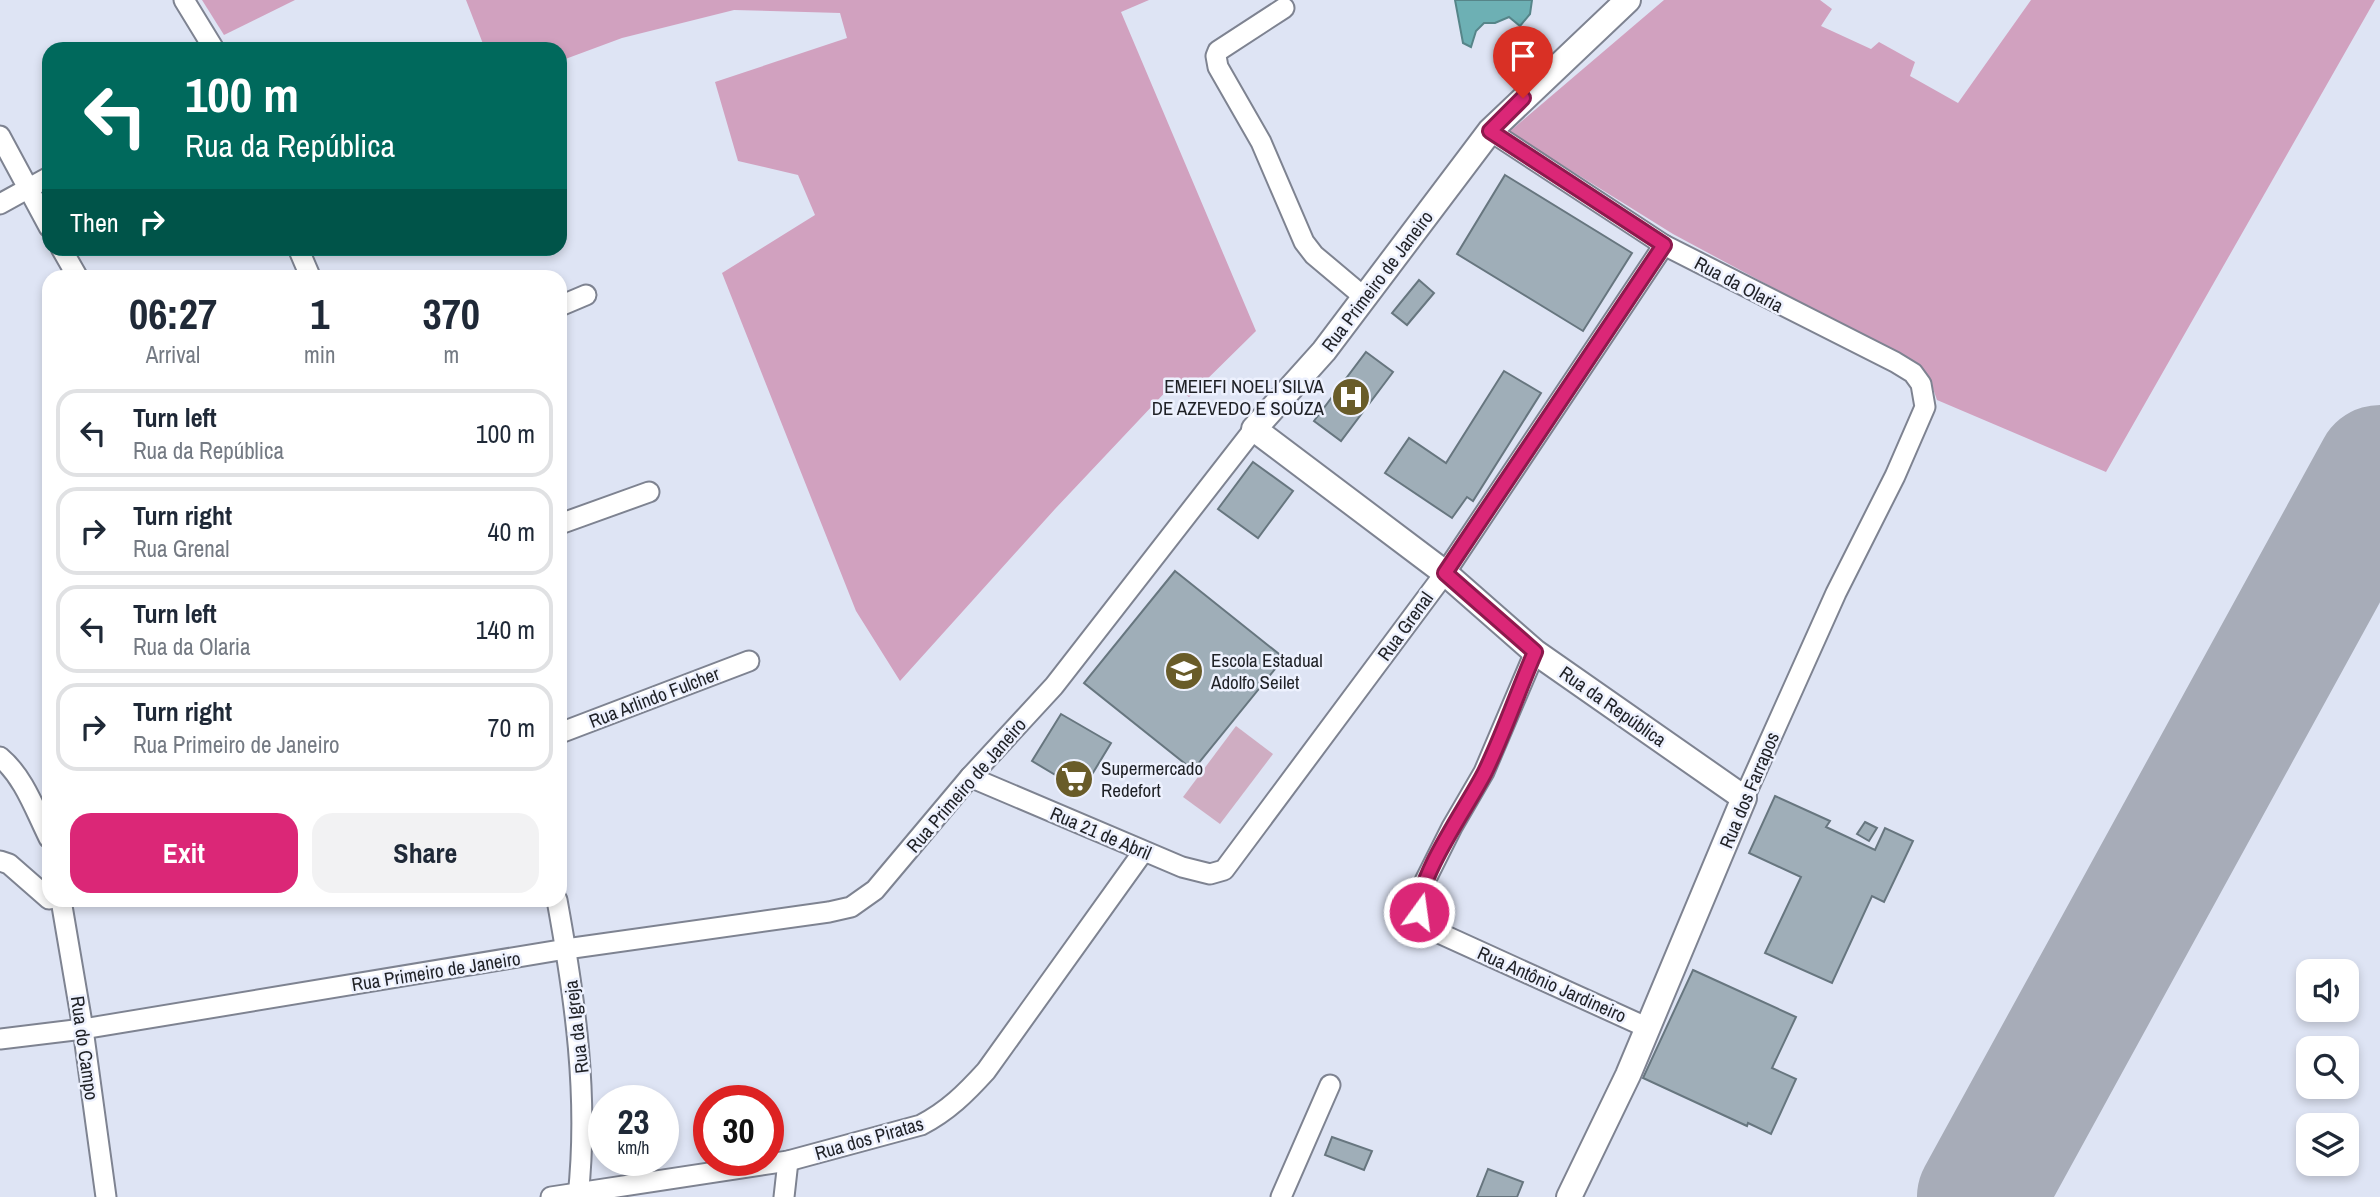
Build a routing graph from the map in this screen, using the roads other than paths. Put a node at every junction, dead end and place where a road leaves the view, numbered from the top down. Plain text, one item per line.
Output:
1 (184, 0) edge
2 (1628, 0) edge
3 (1284, 8) dead end
4 (210, 42) edge
5 (1490, 131) junction
6 (0, 136) edge
7 (42, 181) edge
8 (28, 189) junction
9 (0, 204) edge
10 (42, 214) edge
11 (1664, 245) junction
12 (586, 295) dead end
13 (1364, 297) junction
14 (567, 303) edge
15 (1921, 384) joint
16 (1254, 429) junction
17 (649, 492) dead end
18 (567, 521) edge
19 (1445, 573) junction
20 (1535, 652) junction
21 (749, 661) dead end
22 (567, 730) edge
23 (0, 757) edge
24 (970, 777) junction
25 (1744, 798) junction
26 (42, 824) edge
27 (1143, 852) junction
28 (0, 862) edge
29 (1231, 862) joint
30 (42, 891) edge
31 (57, 907) edge
32 (557, 907) edge
33 (566, 949) junction
34 (1648, 1028) junction
35 (83, 1029) junction
36 (0, 1039) edge
37 (1330, 1085) dead end
38 (788, 1161) junction
39 (579, 1195) edge
40 (106, 1197) edge
41 (551, 1197) edge
42 (783, 1197) edge
43 (1282, 1197) edge
44 (1569, 1197) edge

1 - 4 street
2 - 5 street, Rua Primeiro de Janeiro
3 - 13 street
5 - 11 street, Rua da Olaria
5 - 13 street, Rua Primeiro de Janeiro
6 - 8 street
7 - 8 street
8 - 9 street
8 - 10 street
11 - 15 street, Rua da Olaria
11 - 19 street, Rua Grenal
12 - 14 street
13 - 16 street, Rua Primeiro de Janeiro
15 - 25 street, Rua dos Farrapos
16 - 19 street, Rua da República
16 - 24 street, Rua Primeiro de Janeiro
17 - 18 street
19 - 20 street, Rua da República
19 - 29 street, Rua Grenal
20 - 25 street, Rua da República
20 - 34 street, Rua Antônio Jardineiro
21 - 22 street, Rua Arlindo Fulcher
23 - 26 street
24 - 27 street, Rua 21 de Abril
24 - 33 street, Rua Primeiro de Janeiro
25 - 34 street, Rua dos Farrapos
27 - 29 street, Rua 21 de Abril
27 - 38 street, Rua dos Piratas
28 - 30 street
31 - 35 street, Rua do Campo
32 - 33 street, Rua da Igreja
33 - 35 street, Rua Primeiro de Janeiro
33 - 39 street, Rua da Igreja
34 - 44 street, Rua dos Farrapos
35 - 36 street, Rua Primeiro de Janeiro
35 - 40 street, Rua do Campo
37 - 43 street
38 - 39 street, Rua dos Piratas
38 - 42 street
39 - 41 street, Rua dos Piratas

